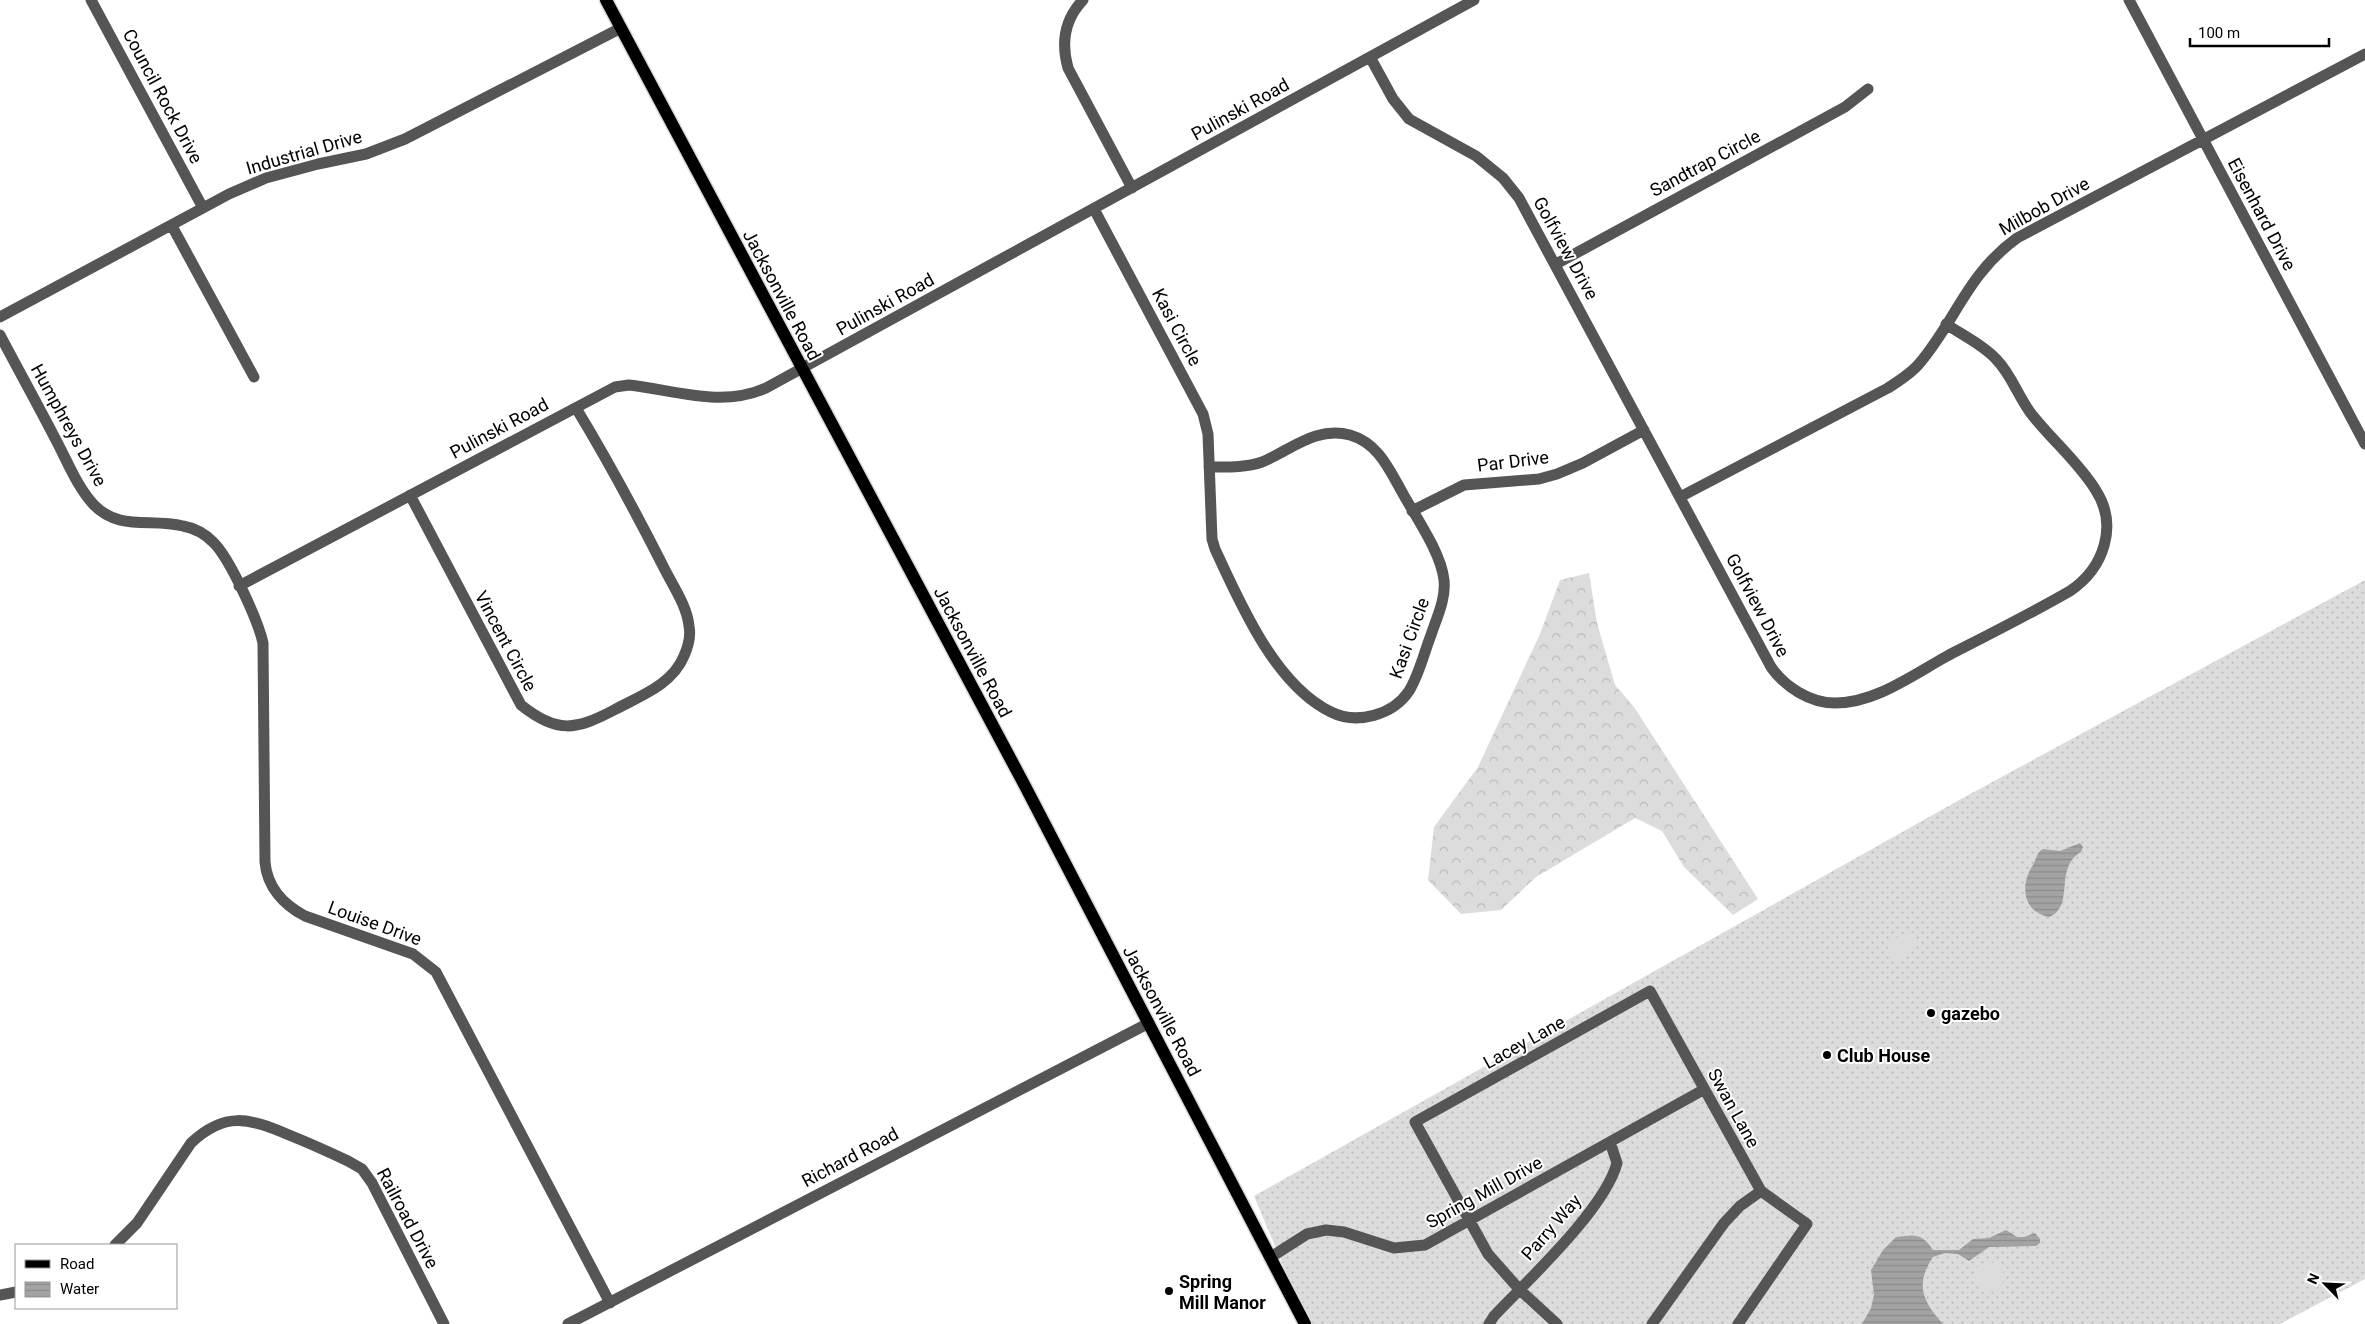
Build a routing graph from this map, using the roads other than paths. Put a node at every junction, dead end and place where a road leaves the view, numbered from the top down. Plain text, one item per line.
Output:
1 (91, 0) edge
2 (606, 0) edge
3 (1083, 0) edge
4 (1474, 0) edge
5 (2129, 0) edge
6 (621, 28) junction
7 (2365, 54) edge
8 (1370, 57) junction
9 (1868, 89) dead end
10 (2203, 139) junction
11 (1132, 188) junction
12 (203, 208) junction
13 (1094, 209) junction
14 (172, 226) junction
15 (1556, 264) junction
16 (0, 317) edge
17 (1946, 324) junction
18 (0, 335) edge
19 (801, 368) junction
20 (254, 377) dead end
21 (576, 408) junction
22 (1644, 430) junction
23 (2362, 431) edge
24 (2365, 444) edge
25 (1209, 467) junction
26 (410, 496) junction
27 (1680, 497) junction
28 (1412, 511) junction
29 (239, 586) junction
30 (1650, 991) joint
31 (1149, 1023) junction
32 (1703, 1090) junction
33 (1610, 1142) junction
34 (1761, 1191) junction
35 (1469, 1221) junction
36 (117, 1244) edge
37 (1271, 1257) junction
38 (1519, 1289) junction
39 (15, 1292) edge
40 (0, 1295) edge
41 (610, 1303) junction
42 (444, 1324) edge
43 (568, 1324) edge
44 (1305, 1324) edge
45 (1489, 1324) edge
46 (1557, 1324) edge
47 (1652, 1324) edge
48 (1738, 1324) edge

1 - 12 street, Council Rock Drive
2 - 6 main road, Jacksonville Road
3 - 11 street
4 - 8 street, Pulinski Road
5 - 10 street, Eisenhard Drive
6 - 12 street, Industrial Drive
6 - 19 main road, Jacksonville Road
7 - 10 street, Milbob Drive
8 - 11 street, Pulinski Road
8 - 15 street, Golfview Drive
9 - 15 street, Sandtrap Circle
10 - 17 street, Milbob Drive
10 - 23 street, Eisenhard Drive
11 - 13 street, Pulinski Road
12 - 14 street, Industrial Drive
13 - 19 street, Pulinski Road
13 - 25 street, Kasi Circle
14 - 16 street, Industrial Drive
14 - 20 street
15 - 22 street, Golfview Drive
17 - 27 street, Milbob Drive
17 - 27 street, Golfview Drive
18 - 29 street, Humphreys Drive
19 - 21 street, Pulinski Road
19 - 31 main road, Jacksonville Road
21 - 26 street, Pulinski Road
21 - 26 street, Vincent Circle
22 - 27 street, Golfview Drive
22 - 28 street, Par Drive
23 - 24 street, Eisenhard Drive
25 - 28 street, Kasi Circle
25 - 28 street, Kasi Circle
26 - 29 street, Pulinski Road
29 - 41 street, Louise Drive
30 - 32 street, Swan Lane
30 - 35 street, Lacey Lane
31 - 37 main road, Jacksonville Road
31 - 41 street, Richard Road
32 - 33 street, Spring Mill Drive
32 - 34 street, Swan Lane
33 - 35 street, Spring Mill Drive
33 - 38 street, Parry Way
34 - 47 street
34 - 48 street, Swan Lane
35 - 37 street, Spring Mill Drive
35 - 38 street
36 - 42 street, Railroad Drive
37 - 44 main road, Jacksonville Road
38 - 45 street, Parry Way
38 - 46 street
39 - 40 street
41 - 43 street, Richard Road

